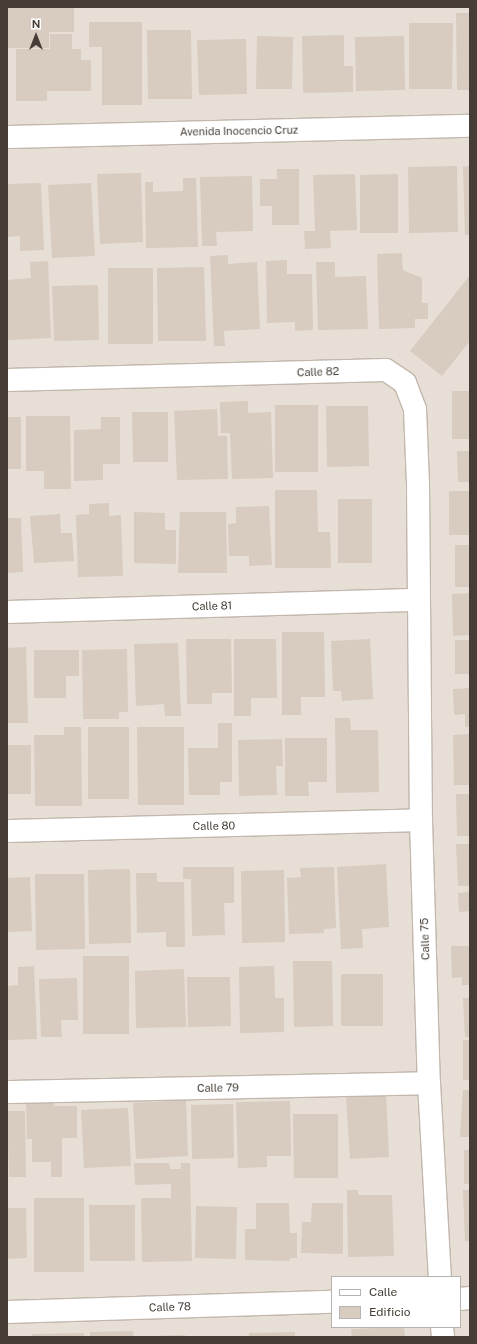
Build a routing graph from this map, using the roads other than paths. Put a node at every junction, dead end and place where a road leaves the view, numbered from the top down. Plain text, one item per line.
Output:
1 (470, 126) edge
2 (7, 136) edge
3 (7, 380) edge
4 (417, 600) junction
5 (7, 612) edge
6 (421, 820) junction
7 (7, 831) edge
8 (429, 1083) junction
9 (7, 1092) edge
10 (440, 1276) edge
11 (331, 1302) edge
12 (7, 1312) edge

1 - 2 street, Avenida Inocencio Cruz
3 - 4 street, Calle 82
4 - 5 street, Calle 81
4 - 6 street, Calle 75
6 - 7 street, Calle 80
6 - 8 street, Calle 75
8 - 9 street, Calle 79
8 - 10 street, Calle 75
11 - 12 street, Calle 78

